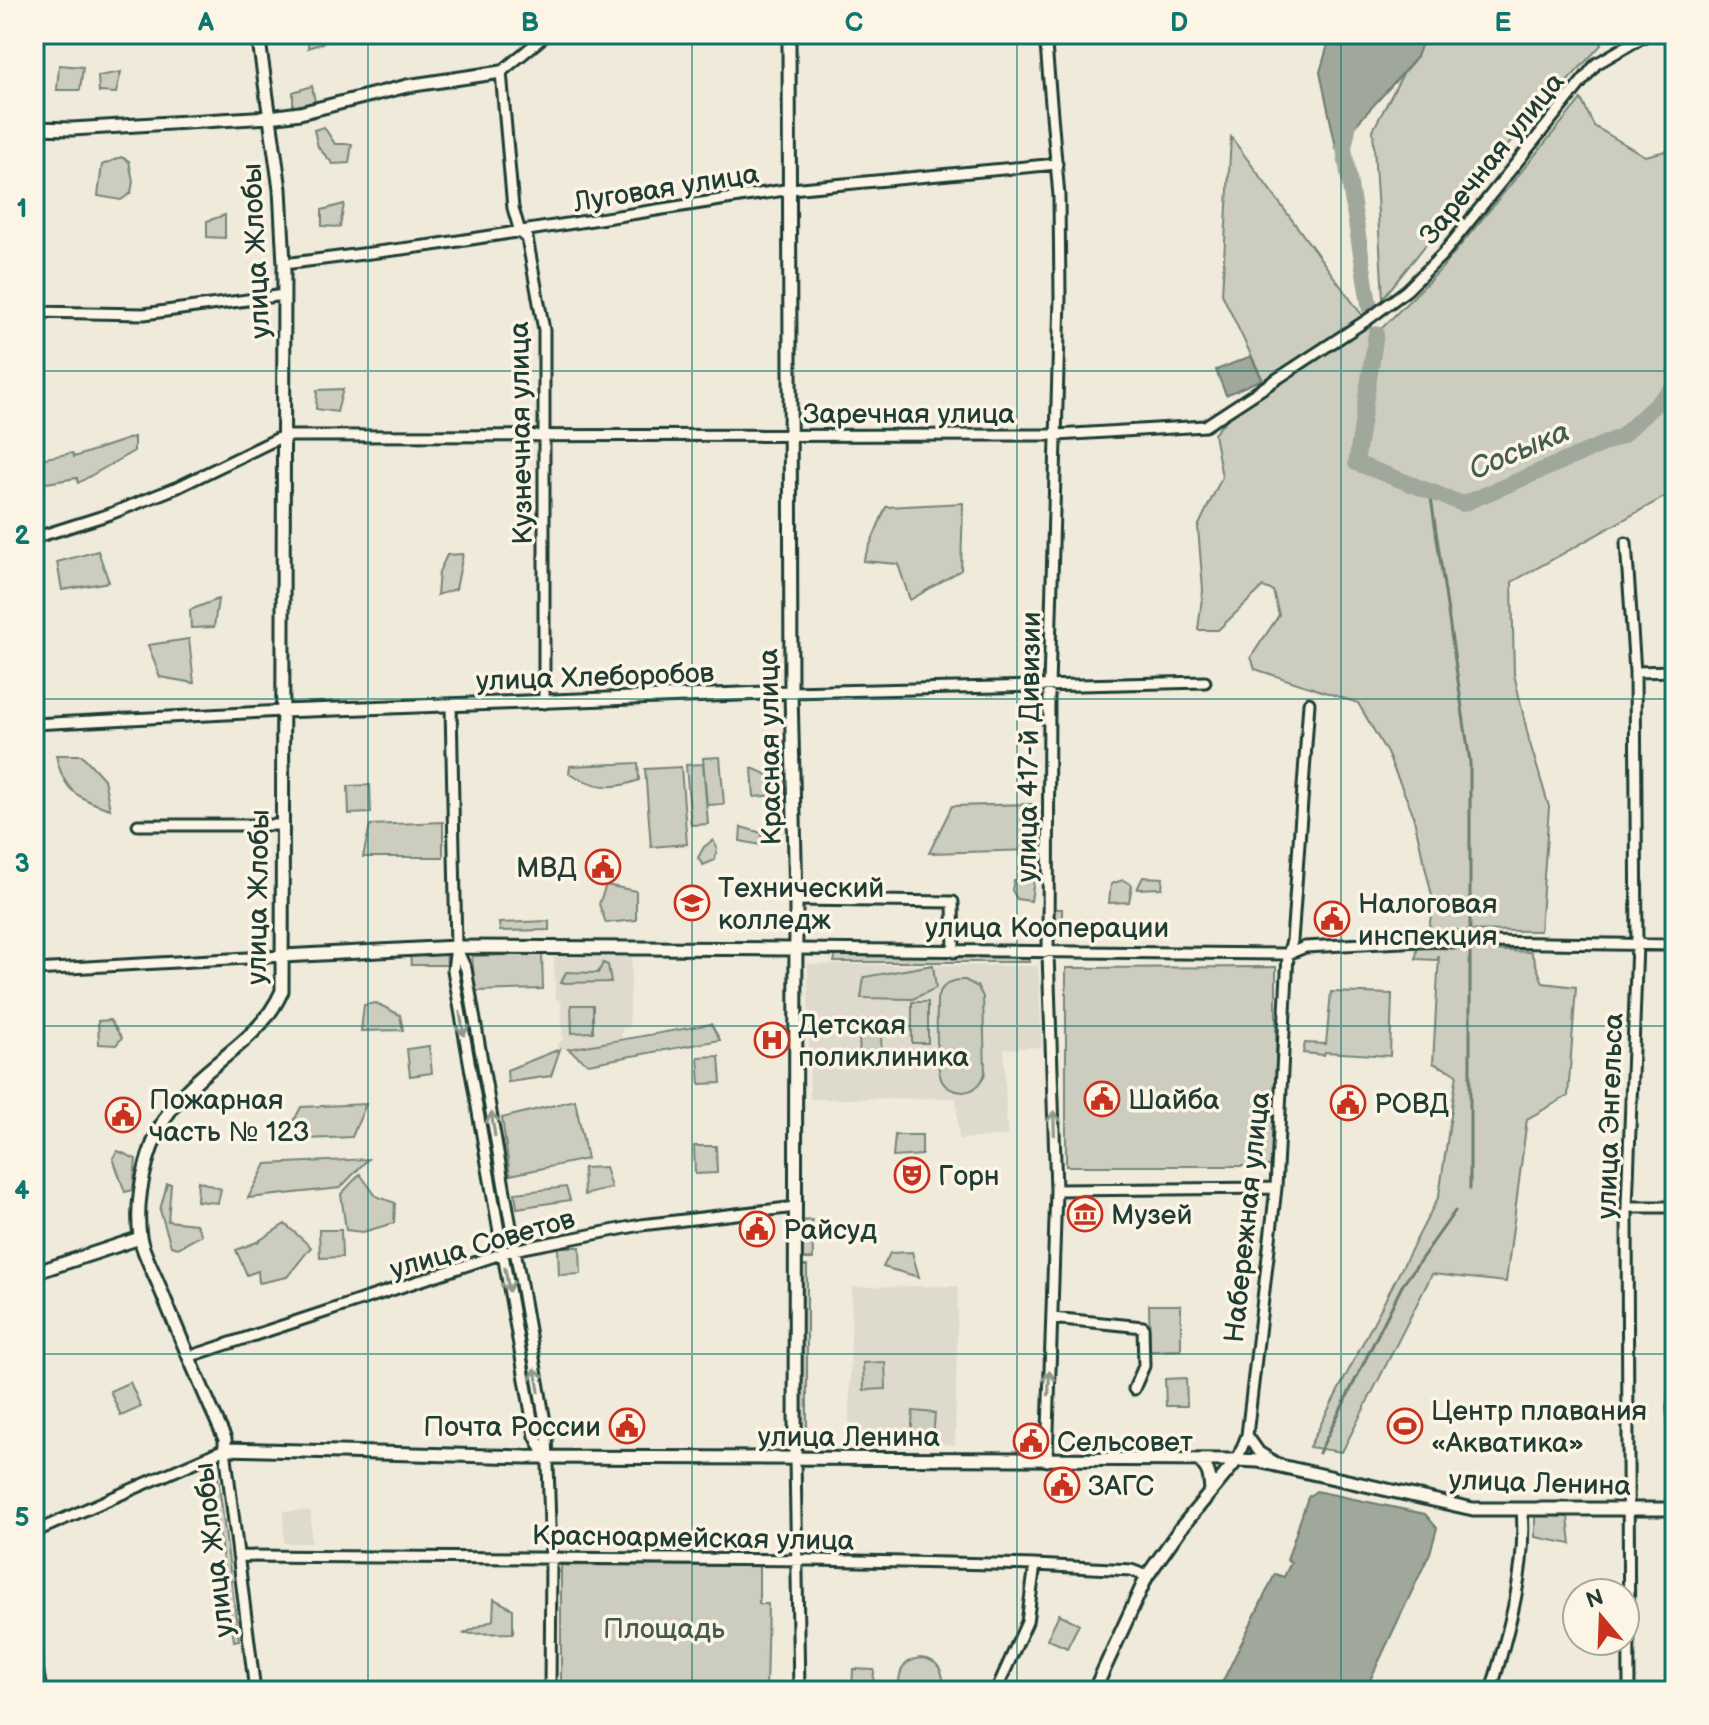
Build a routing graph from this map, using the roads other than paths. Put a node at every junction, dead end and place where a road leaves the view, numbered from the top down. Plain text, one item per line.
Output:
1 (258, 34) edge
2 (547, 34) edge
3 (789, 34) edge
4 (1045, 34) edge
5 (1648, 34) edge
6 (501, 72) junction
7 (270, 117) junction
8 (34, 128) edge
9 (1057, 164) junction
10 (791, 189) junction
11 (520, 232) junction
12 (284, 264) junction
13 (284, 295) junction
14 (34, 312) edge
15 (791, 435) junction
16 (1057, 435) junction
17 (283, 436) junction
18 (545, 436) junction
19 (34, 538) edge
20 (1626, 543) dead end
21 (1675, 671) edge
22 (1635, 672) junction
23 (1205, 682) dead end
24 (1049, 687) junction
25 (791, 692) junction
26 (544, 703) junction
27 (1309, 703) dead end
28 (451, 706) junction
29 (282, 711) junction
30 (34, 724) edge
31 (138, 825) dead end
32 (282, 825) junction
33 (796, 900) junction
34 (1637, 944) junction
35 (1675, 945) edge
36 (456, 947) junction
37 (796, 949) junction
38 (954, 952) junction
39 (1048, 953) junction
40 (1288, 954) junction
41 (283, 956) junction
42 (34, 970) edge
43 (1276, 1188) junction
44 (1056, 1190) junction
45 (796, 1207) junction
46 (1627, 1207) junction
47 (1675, 1207) edge
48 (140, 1238) junction
49 (508, 1252) junction
50 (34, 1273) edge
51 (1052, 1318) junction
52 (188, 1357) junction
53 (1134, 1389) dead end
54 (1247, 1435) junction
55 (225, 1449) junction
56 (546, 1458) junction
57 (795, 1459) junction
58 (1237, 1460) junction
59 (1047, 1461) junction
60 (1199, 1461) junction
61 (1284, 1467) junction
62 (1211, 1491) junction
63 (1522, 1509) junction
64 (1675, 1509) edge
65 (1628, 1510) junction
66 (34, 1532) edge
67 (238, 1556) junction
68 (551, 1557) junction
69 (797, 1560) junction
70 (1035, 1565) junction
71 (1147, 1576) junction
72 (34, 1655) edge
73 (40, 1691) edge
74 (255, 1691) edge
75 (550, 1691) edge
76 (799, 1691) edge
77 (996, 1691) edge
78 (1094, 1691) edge
79 (1491, 1691) edge
80 (1629, 1691) edge

1 - 7 street, улица Жлобы
2 - 6 street
3 - 10 street, Красная улица
4 - 9 street, улица 417-й Дивизии
5 - 16 street, Заречная улица
6 - 7 street
6 - 11 street, Кузнечная улица
7 - 8 street
7 - 12 street, улица Жлобы
9 - 10 street, Луговая улица
9 - 16 street, улица 417-й Дивизии
10 - 11 street, Луговая улица
10 - 15 street, Красная улица
11 - 12 street, Луговая улица
11 - 18 street, Кузнечная улица
12 - 13 street, улица Жлобы
13 - 14 street
13 - 17 street, улица Жлобы
15 - 16 street, Заречная улица
15 - 18 street, Заречная улица
15 - 25 street, Красная улица
16 - 24 street, улица 417-й Дивизии
17 - 18 street, Заречная улица
17 - 19 street, Заречная улица
17 - 29 street, улица Жлобы
18 - 26 street, Кузнечная улица
20 - 22 street, улица Энгельса
21 - 22 street
22 - 34 street, улица Энгельса
23 - 24 street, улица Хлеборобов
24 - 25 street, улица Хлеборобов
24 - 39 street, улица 417-й Дивизии
25 - 26 street, улица Хлеборобов
25 - 33 street, Красная улица
26 - 28 street, улица Хлеборобов
27 - 40 street, Набережная улица
28 - 29 street, улица Хлеборобов
28 - 36 street
29 - 30 street, улица Хлеборобов
29 - 32 street, улица Жлобы
31 - 32 street
32 - 41 street, улица Жлобы
33 - 37 street, Красная улица
33 - 38 street
34 - 35 street, улица Кооперации
34 - 40 street, улица Кооперации
34 - 46 street, улица Энгельса
36 - 37 street, улица Кооперации
36 - 41 street, улица Кооперации
36 - 49 street
37 - 38 street, улица Кооперации
37 - 45 street, Красная улица
38 - 39 street, улица Кооперации
39 - 40 street, улица Кооперации
44 -> 39 street, улица 417-й Дивизии
40 - 43 street, Набережная улица
41 - 42 street, улица Кооперации
41 - 48 street, улица Жлобы
43 - 44 street
43 - 54 street, Набережная улица
44 - 51 street, улица 417-й Дивизии
45 - 49 street, улица Советов
45 - 57 street, Красная улица
46 - 47 street
46 - 65 street, улица Энгельса
48 - 50 street
48 - 52 street, улица Жлобы
49 - 52 street, улица Советов
49 - 56 street
51 - 53 street
59 -> 51 street, улица 417-й Дивизии
52 - 55 street, улица Жлобы
54 - 58 street, Набережная улица
54 - 61 street
55 - 56 street, улица Ленина
55 - 66 street, улица Ленина
55 - 67 street, улица Жлобы
56 - 57 street, улица Ленина
56 - 68 street
57 - 59 street, улица Ленина
57 - 69 street
58 - 60 street, улица Ленина
58 - 61 street, улица Ленина
58 - 62 street, Набережная улица
59 - 60 street, улица Ленина
60 - 62 street
61 - 63 street, улица Ленина
62 - 71 street, Набережная улица
63 - 65 street, улица Ленина
63 - 79 street
64 - 65 street, улица Ленина
65 - 80 street, улица Энгельса
67 - 68 street, Красноармейская улица
67 - 74 street, улица Жлобы
68 - 69 street, Красноармейская улица
68 - 75 street
69 - 70 street, Красноармейская улица
69 - 76 street
70 - 71 street, Красноармейская улица
70 - 77 street
71 - 78 street, Набережная улица
72 - 73 street

